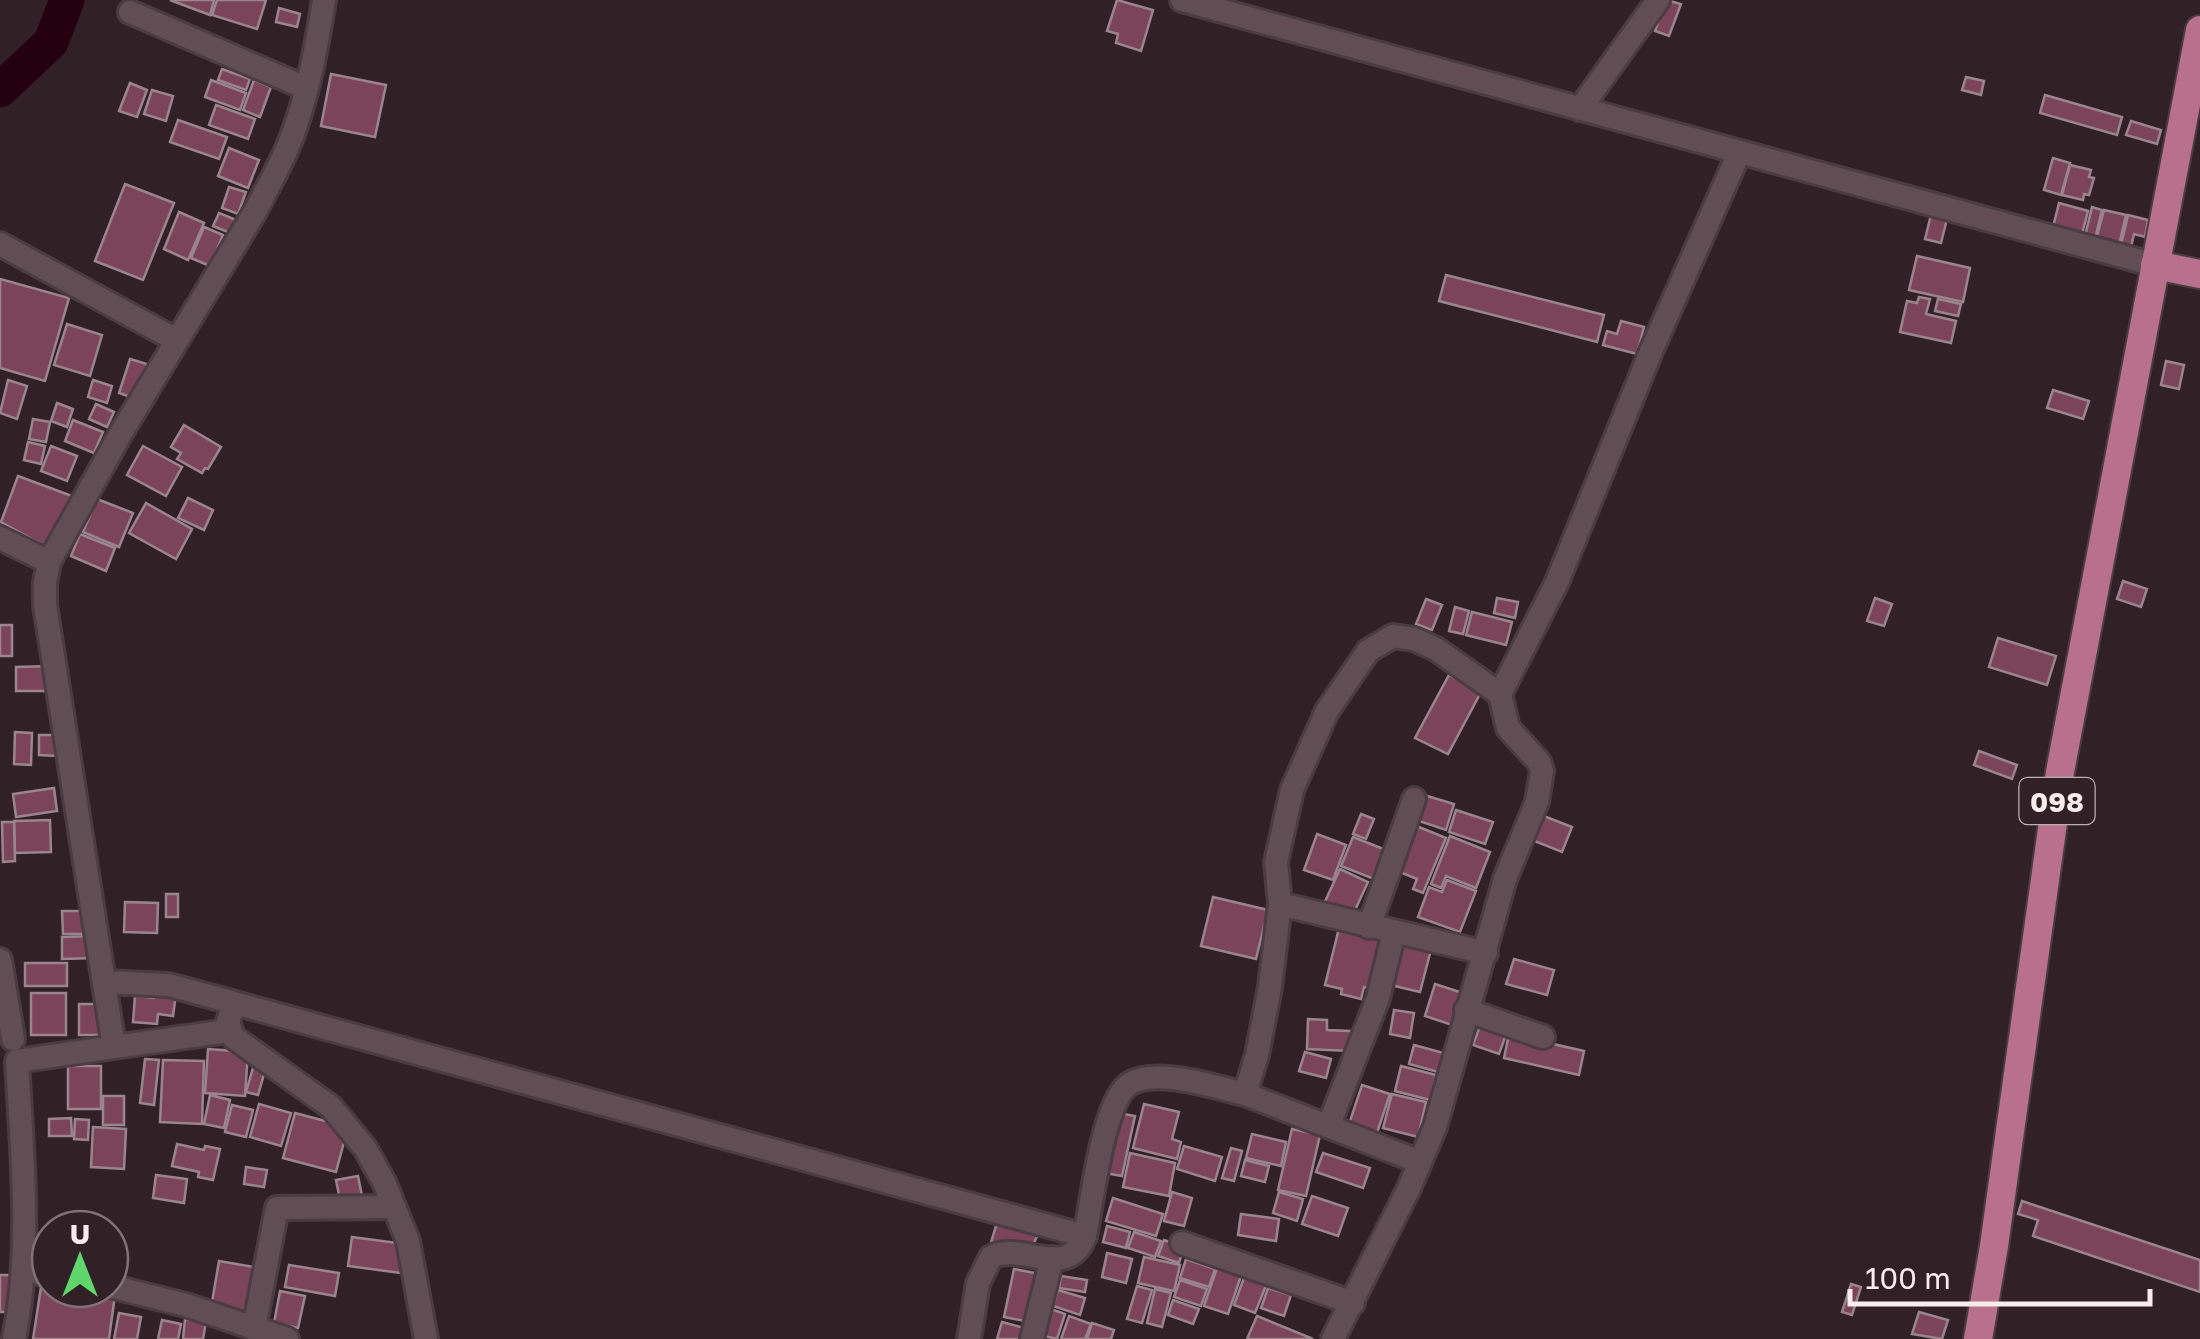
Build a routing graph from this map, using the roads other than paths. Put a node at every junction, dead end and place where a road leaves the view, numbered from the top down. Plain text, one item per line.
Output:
1 (324, 0) edge
2 (1182, 0) edge
3 (1658, 0) edge
4 (130, 12) dead end
5 (2200, 30) edge
6 (306, 88) junction
7 (1580, 109) junction
8 (1739, 153) junction
9 (0, 244) edge
10 (2155, 265) junction
11 (2200, 274) edge
12 (176, 340) junction
13 (0, 538) edge
14 (49, 562) junction
15 (1500, 694) junction
16 (1414, 799) dead end
17 (1280, 904) junction
18 (1369, 927) junction
19 (1394, 932) junction
20 (1486, 953) junction
21 (0, 960) edge
22 (104, 982) junction
23 (234, 1004) junction
24 (1466, 1010) junction
25 (229, 1030) junction
26 (1544, 1036) dead end
27 (10, 1046) edge
28 (114, 1047) junction
29 (1245, 1094) junction
30 (1329, 1126) junction
31 (1420, 1162) junction
32 (394, 1207) junction
33 (1085, 1236) junction
34 (1182, 1244) dead end
35 (1052, 1258) junction
36 (23, 1270) junction
37 (30, 1271) edge
38 (130, 1291) edge
39 (1353, 1303) junction
40 (254, 1329) junction
41 (14, 1339) edge
42 (287, 1339) edge
43 (426, 1339) edge
44 (969, 1339) edge
45 (1032, 1339) edge
46 (1333, 1339) edge
47 (1978, 1339) edge

1 - 6 street
2 - 7 street
3 - 7 street
4 - 6 street
5 - 10 main road, 098
6 - 12 street
7 - 8 street
8 - 10 street
8 - 15 street
9 - 12 street
10 - 11 main road
10 - 47 main road, 098
12 - 14 street
13 - 14 street
14 - 22 street
15 - 17 street
15 - 20 street
16 - 18 street
17 - 18 street
17 - 29 street
18 - 19 street
19 - 20 street
19 - 30 street
20 - 24 street
21 - 27 street
22 - 23 street
22 - 28 street
23 - 25 street
23 - 33 street
24 - 26 street
24 - 31 street
25 - 28 street
25 - 32 street
27 - 28 street
27 - 36 street
29 - 30 street
29 - 33 street
30 - 31 street
31 - 39 street
32 - 40 street
32 - 43 street
33 - 35 street
34 - 39 street
35 - 44 street
35 - 45 street
36 - 37 street
36 - 41 street
38 - 40 street
39 - 46 street
40 - 42 street

